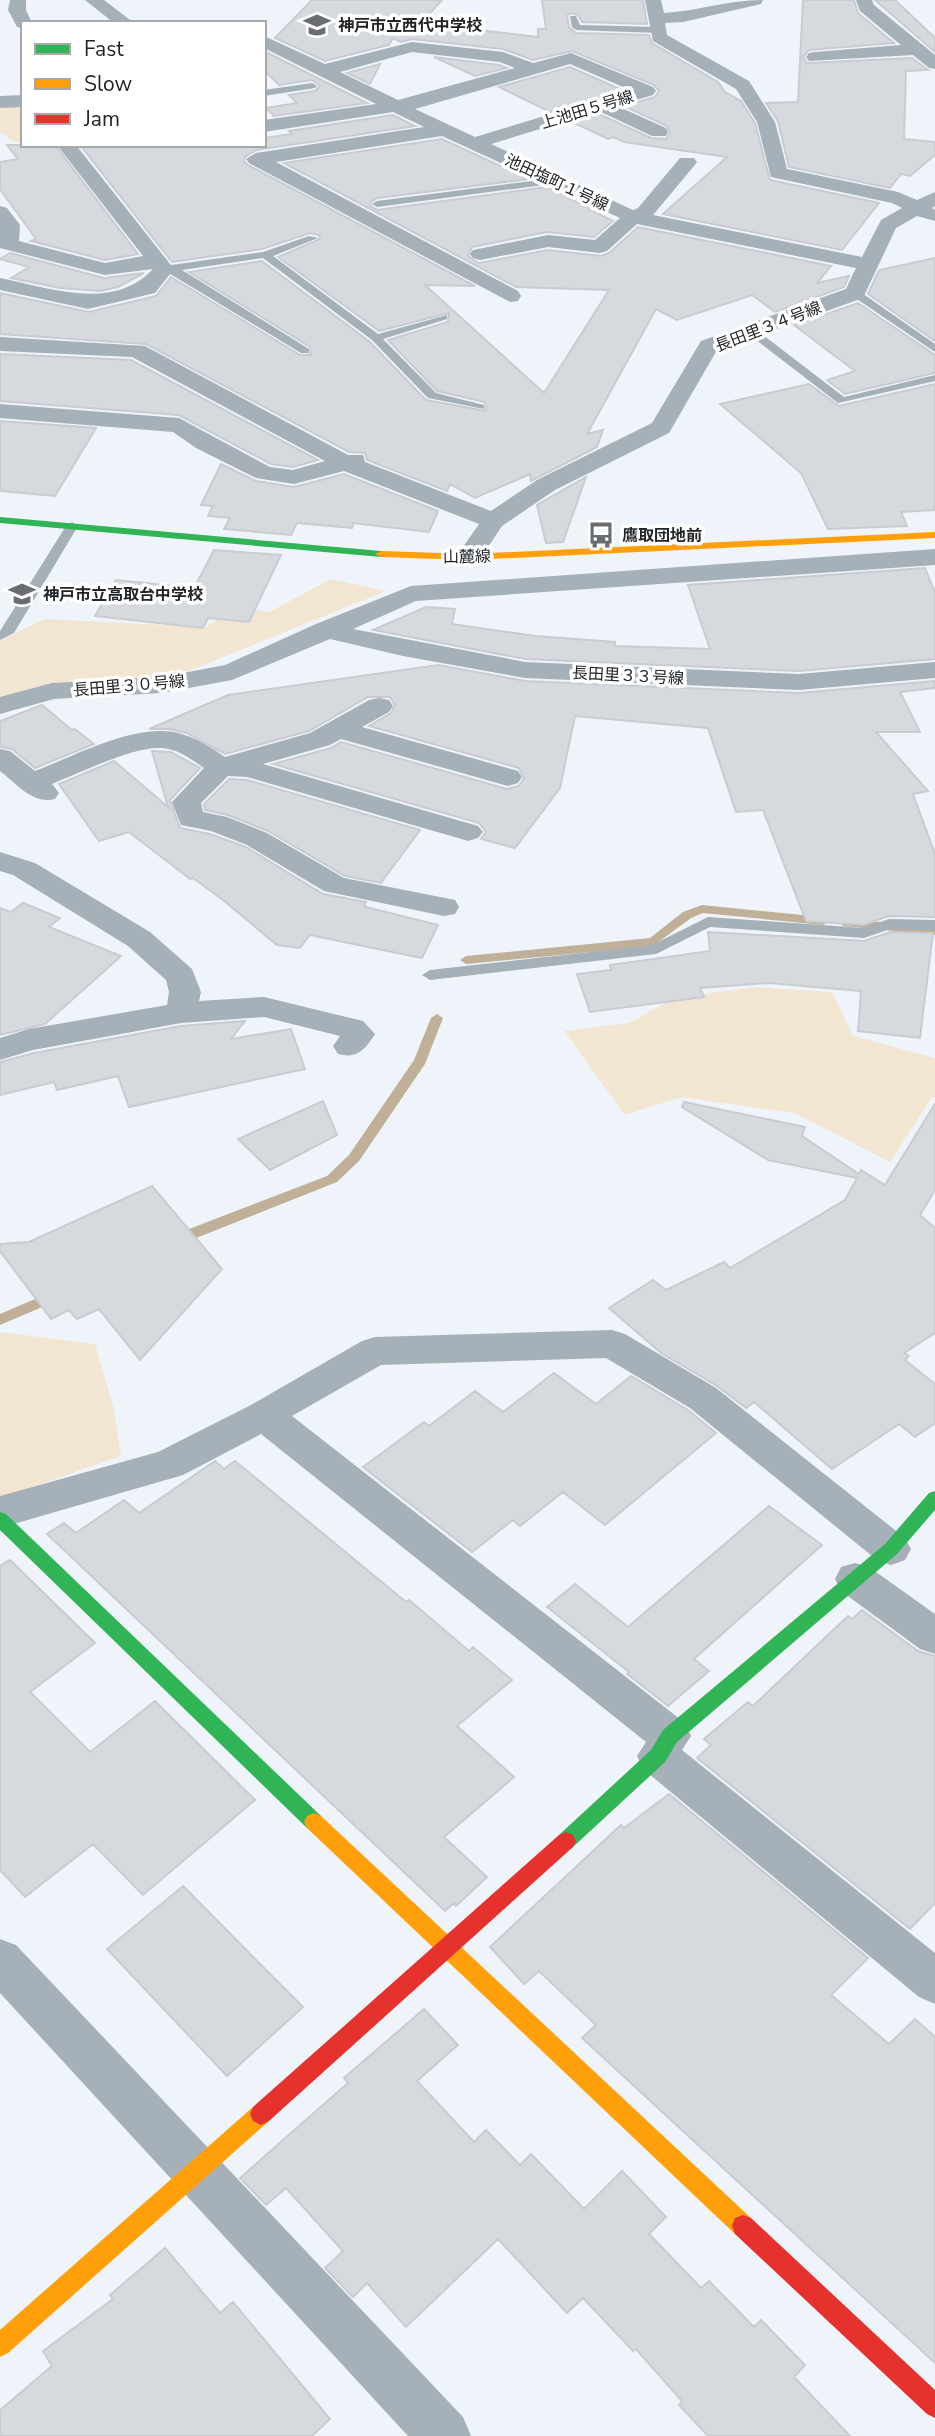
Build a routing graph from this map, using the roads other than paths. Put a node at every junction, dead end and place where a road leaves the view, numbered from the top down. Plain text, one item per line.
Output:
1 (18, 0) edge
2 (93, 0) edge
3 (653, 0) edge
4 (755, 0) edge
5 (864, 0) edge
6 (573, 18) dead end
7 (22, 21) edge
8 (123, 21) edge
9 (658, 29) junction
10 (922, 30) dead end
11 (897, 33) junction
12 (266, 42) edge
13 (916, 49) junction
14 (815, 57) dead end
15 (935, 64) edge
16 (532, 69) junction
17 (325, 70) junction
18 (312, 86) dead end
19 (266, 93) edge
20 (21, 101) edge
21 (0, 102) edge
22 (600, 105) junction
23 (397, 106) junction
24 (266, 129) edge
25 (444, 130) junction
26 (266, 131) edge
27 (659, 132) dead end
28 (475, 143) junction
29 (68, 147) edge
30 (286, 155) junction
31 (687, 162) dead end
32 (555, 181) junction
33 (377, 204) dead end
34 (929, 208) edge
35 (0, 212) edge
36 (633, 217) junction
37 (313, 238) dead end
38 (4, 243) edge
39 (480, 254) dead end
40 (265, 255) junction
41 (870, 265) junction
42 (164, 266) junction
43 (0, 284) edge
44 (856, 293) junction
45 (510, 296) dead end
46 (443, 317) dead end
47 (751, 331) junction
48 (376, 338) junction
49 (0, 344) edge
50 (935, 349) edge
51 (304, 351) dead end
52 (935, 378) edge
53 (480, 407) dead end
54 (0, 411) edge
55 (374, 453) dead end
56 (346, 463) junction
57 (0, 520) edge
58 (493, 521) junction
59 (72, 526) junction
60 (934, 555) edge
61 (469, 557) junction
62 (326, 629) junction
63 (0, 636) edge
64 (935, 670) edge
65 (0, 706) edge
66 (379, 706) dead end
67 (338, 729) junction
68 (0, 757) edge
69 (221, 767) junction
70 (508, 777) dead end
71 (468, 832) dead end
72 (0, 862) edge
73 (444, 907) dead end
74 (935, 925) edge
75 (430, 975) dead end
76 (181, 1013) junction
77 (349, 1046) dead end
78 (0, 1049) edge
79 (264, 1415) junction
80 (935, 1498) edge
81 (0, 1512) edge
82 (0, 1519) edge
83 (891, 1549) junction
84 (855, 1578) junction
85 (935, 1637) edge
86 (664, 1746) junction
87 (447, 1950) junction
88 (0, 1960) edge
89 (935, 1982) edge
90 (198, 2170) junction
91 (0, 2345) edge
92 (935, 2406) edge
93 (444, 2436) edge

1 - 7 street
2 - 8 street
3 - 9 street
4 - 9 street
5 - 11 street
6 - 9 lane
9 - 34 street
10 - 11 street
11 - 13 street
12 - 17 street, 池田塩町１号線
13 - 14 street
13 - 15 street
16 - 17 street
16 - 22 street, 上池田５号線
16 - 23 street, 上池田５号線
17 - 23 street, 池田塩町１号線
18 - 19 lane
20 - 21 street
22 - 27 street
22 - 28 street, 上池田５号線
23 - 24 street, 上池田５号線
23 - 25 street, 池田塩町１号線
25 - 28 street, 池田塩町１号線
25 - 30 street
26 - 30 street
28 - 32 street, 池田塩町１号線
29 - 42 street
30 - 45 street
31 - 36 street
32 - 33 lane
32 - 36 street, 池田塩町１号線
34 - 41 street
35 - 38 street
36 - 39 street
36 - 41 street, 池田塩町１号線
37 - 40 lane
38 - 42 street
40 - 42 lane
40 - 48 lane
41 - 44 street
42 - 43 street
42 - 51 lane
44 - 47 street, 長田里３４号線
44 - 50 lane
46 - 48 lane
47 - 52 lane
47 - 58 street, 長田里３４号線
48 - 53 lane
49 - 56 street
54 - 56 street
55 - 56 street
56 - 58 street
57 - 59 street, 山麓線
58 - 61 street, 長田里３４号線
59 - 61 street, 山麓線
59 - 63 lane
60 - 61 street, 山麓線
60 - 62 street, 長田里３０号線
62 - 64 street, 長田里３３号線
62 - 65 street, 長田里３０号線
66 - 67 street
67 - 69 street
67 - 70 street
68 - 69 street
69 - 71 street
69 - 73 street
72 - 76 street
74 - 75 lane
76 - 77 street
76 - 78 street
79 - 81 street
79 - 83 street
79 - 86 street
80 - 83 street
82 - 87 street
83 - 84 street
84 - 85 street
84 - 86 street
86 - 87 street
86 - 89 street
87 - 90 street
87 - 92 street
88 - 90 street
90 - 91 street
90 - 93 street

